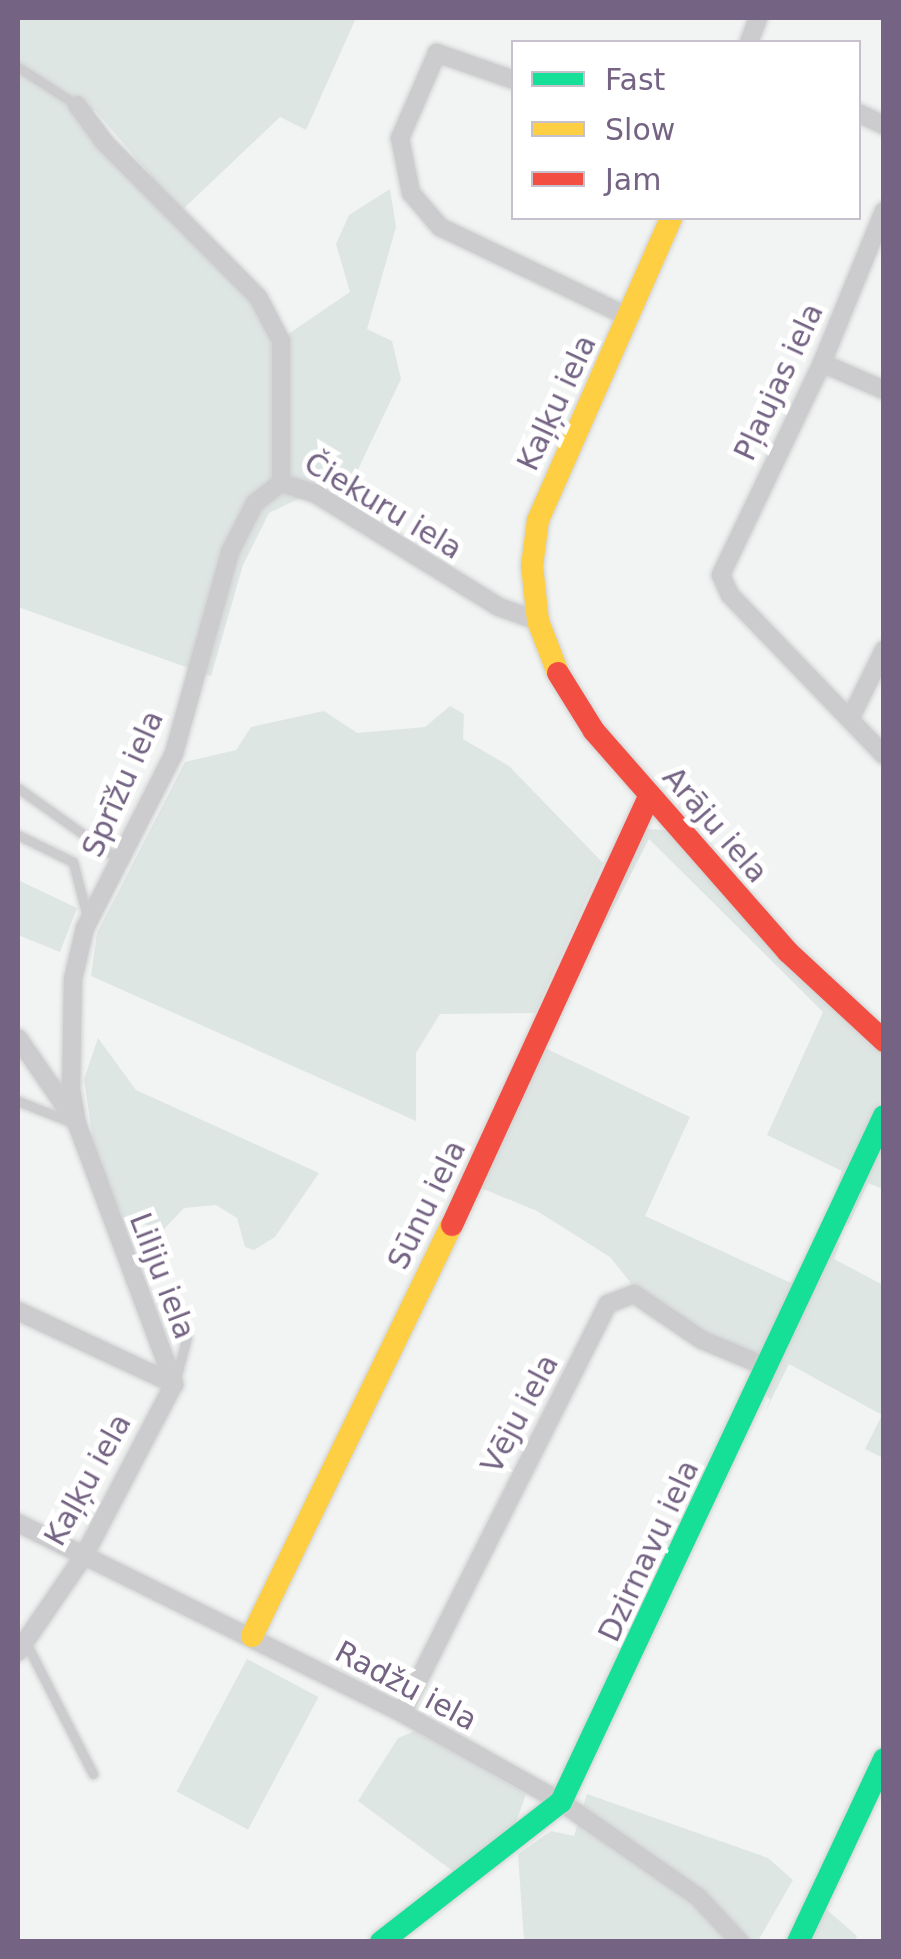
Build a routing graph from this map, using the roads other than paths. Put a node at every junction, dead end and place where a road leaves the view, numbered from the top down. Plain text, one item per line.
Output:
1 (18, 67) edge
2 (511, 79) edge
3 (78, 104) joint
4 (861, 114) edge
5 (884, 125) edge
6 (884, 211) edge
7 (671, 220) edge
8 (629, 317) junction
9 (822, 362) junction
10 (884, 390) edge
11 (281, 483) junction
12 (538, 621) junction
13 (884, 650) edge
14 (850, 720) junction
15 (884, 755) edge
16 (18, 788) edge
17 (650, 796) junction
18 (18, 835) edge
19 (121, 861) junction
20 (85, 928) junction
21 (18, 1038) edge
22 (884, 1041) edge
23 (18, 1101) edge
24 (884, 1116) edge
25 (77, 1124) junction
26 (18, 1311) edge
27 (187, 1337) dead end
28 (767, 1367) junction
29 (174, 1384) junction
30 (18, 1523) edge
31 (85, 1554) junction
32 (252, 1636) junction
33 (21, 1647) edge
34 (402, 1713) junction
35 (884, 1760) edge
36 (93, 1774) dead end
37 (561, 1802) junction
38 (381, 1942) edge
39 (740, 1942) edge
40 (798, 1942) edge

1 - 3 lane
2 - 8 street
3 - 11 street, Čiekuru iela
4 - 5 street
6 - 9 street, Pļaujas iela
7 - 8 street, Kaļķu iela
8 - 12 street, Kaļķu iela
9 - 10 street
9 - 14 street, Pļaujas iela
11 - 12 street, Čiekuru iela
11 - 19 street, Sprīžu iela
12 - 17 street, Arāju iela
13 - 14 street
14 - 15 street
16 - 19 lane
17 - 22 street, Arāju iela
17 - 32 street, Sūnu iela
18 - 20 lane
19 - 20 street, Sprīžu iela
20 - 25 street, Sprīžu iela
21 - 25 street, Liliju iela
23 - 25 lane
24 - 28 street, Dzirnavu iela
25 - 29 street, Liliju iela
26 - 29 street, Liliju iela
27 - 29 lane
28 - 34 street, Vēju iela
28 - 37 street, Dzirnavu iela
29 - 31 street, Kaļķu iela
30 - 31 street, Radžu iela
31 - 32 street, Radžu iela
31 - 33 street, Kaļķu iela
32 - 34 street, Radžu iela
33 - 36 lane
34 - 37 street, Radžu iela
35 - 40 street
37 - 38 street, Dzirnavu iela
37 - 39 street, Radžu iela

